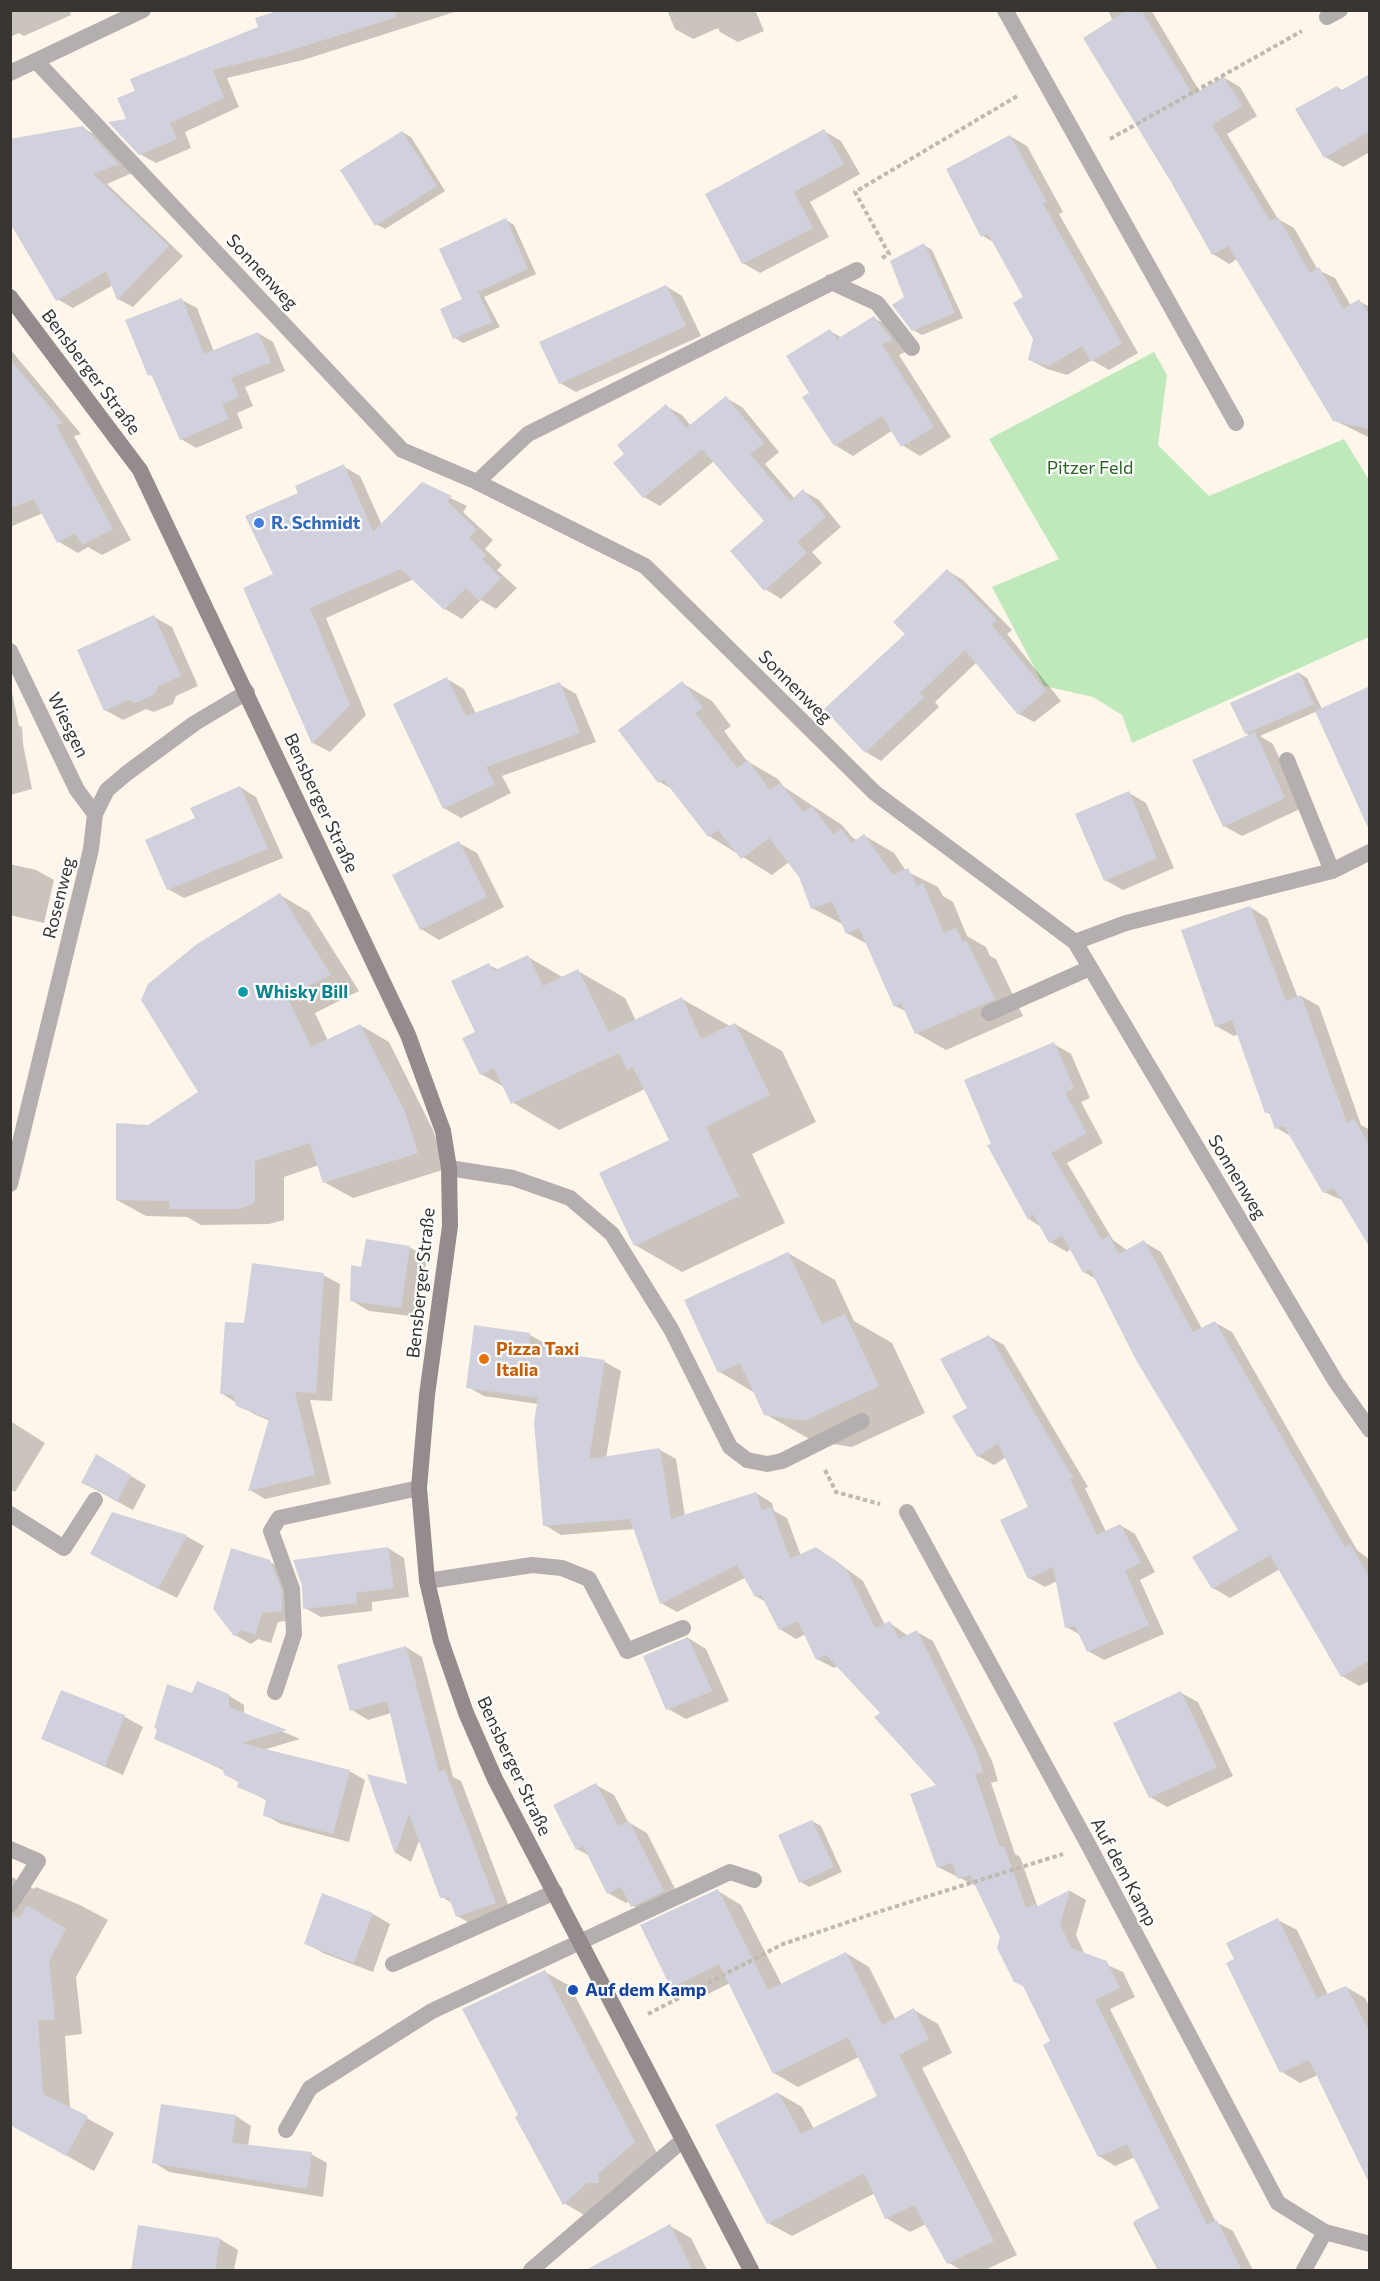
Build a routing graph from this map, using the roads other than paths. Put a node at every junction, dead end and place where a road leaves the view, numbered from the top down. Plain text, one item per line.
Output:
1 (143, 10) edge
2 (1005, 10) edge
3 (37, 62) junction
4 (10, 73) edge
5 (857, 270) dead end
6 (831, 282) junction
7 (10, 297) edge
8 (912, 348) dead end
9 (1236, 423) dead end
10 (477, 482) junction
11 (10, 651) edge
12 (248, 692) junction
13 (1287, 760) dead end
14 (95, 814) junction
15 (1370, 852) edge
16 (1332, 871) junction
17 (1075, 942) junction
18 (1090, 968) junction
19 (989, 1013) dead end
20 (449, 1168) junction
21 (10, 1184) edge
22 (862, 1421) dead end
23 (1370, 1430) edge
24 (419, 1488) junction
25 (95, 1500) dead end
26 (907, 1512) road end
27 (10, 1514) edge
28 (427, 1581) junction
29 (683, 1628) dead end
30 (275, 1692) dead end
31 (10, 1850) edge
32 (754, 1880) dead end
33 (555, 1892) junction
34 (10, 1905) edge
35 (580, 1943) junction
36 (393, 1964) dead end
37 (286, 2130) dead end
38 (683, 2140) junction
39 (1324, 2232) junction
40 (1370, 2244) edge
41 (531, 2271) edge
42 (751, 2271) edge
43 (1304, 2271) edge

1 - 3 street
2 - 9 street
3 - 4 street
3 - 10 street, Sonnenweg
5 - 6 street
6 - 8 street
6 - 10 street
7 - 12 main road, Bensberger Straße
10 - 17 street, Sonnenweg
11 - 14 street, Wiesgen
12 - 14 street, Rosenweg
12 - 20 main road, Bensberger Straße
13 - 16 street
14 - 21 street, Rosenweg
15 - 16 street
16 - 17 street
17 - 18 street, Sonnenweg
18 - 19 street
18 - 23 street, Sonnenweg
20 - 22 street
20 - 24 main road, Bensberger Straße
24 - 28 main road, Bensberger Straße
24 - 30 street
25 - 27 street
26 - 39 street, Auf dem Kamp
28 - 29 street
28 - 33 main road, Bensberger Straße
31 - 34 street
32 - 35 street
33 - 35 main road, Bensberger Straße
33 - 36 street
35 - 37 street
35 - 38 main road, Bensberger Straße
38 - 41 street
38 - 42 main road, Bensberger Straße
39 - 40 street, Auf dem Kamp
39 - 43 street

